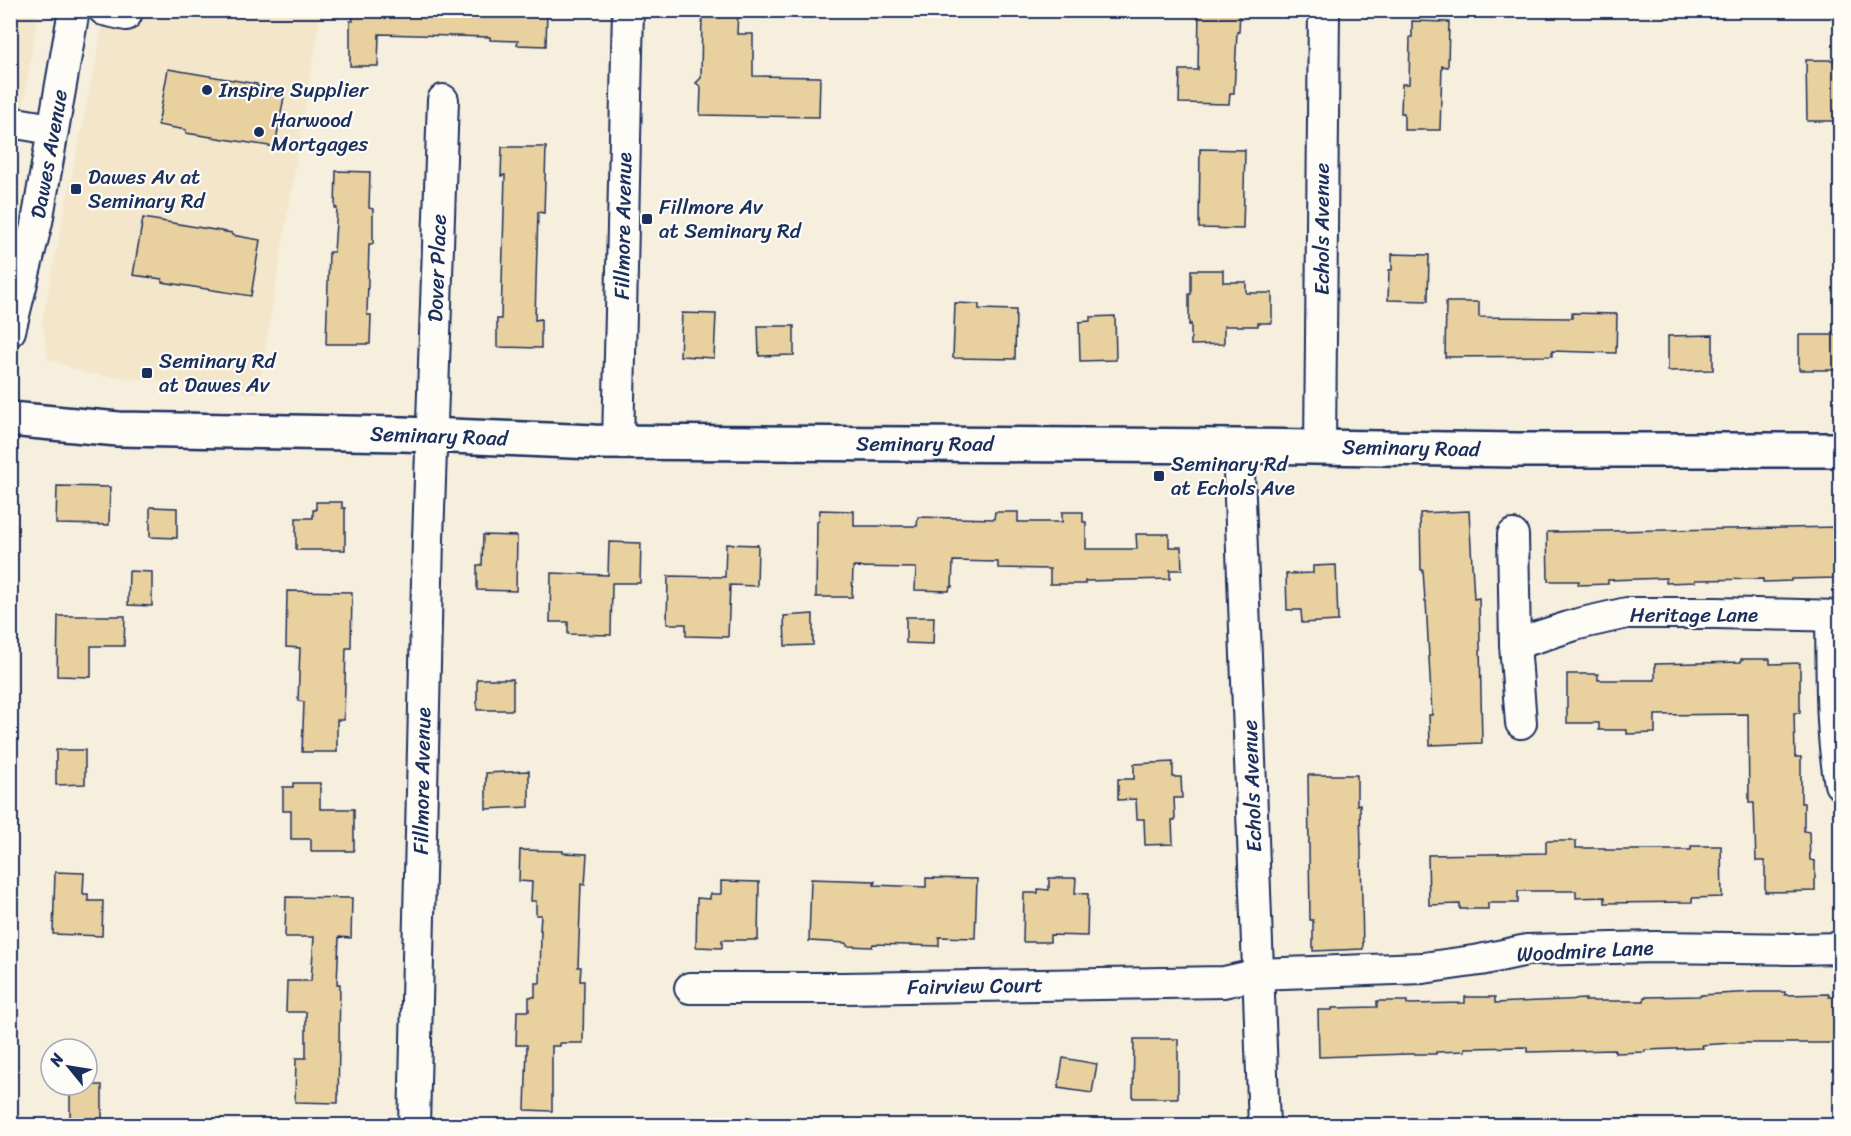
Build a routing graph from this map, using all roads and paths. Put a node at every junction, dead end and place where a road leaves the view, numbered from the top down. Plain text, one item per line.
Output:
1 (74, 10) edge
2 (627, 10) edge
3 (1324, 10) edge
4 (442, 100) dead end
5 (10, 122) edge
6 (52, 129) junction
7 (10, 331) edge
8 (10, 419) edge
9 (432, 436) junction
10 (618, 442) junction
11 (1238, 446) junction
12 (1320, 447) junction
13 (1840, 450) edge
14 (1513, 535) dead end
15 (1836, 616) edge
16 (1515, 644) junction
17 (1521, 723) dead end
18 (1840, 784) edge
19 (1840, 948) edge
20 (1259, 974) junction
21 (690, 988) dead end
22 (414, 1125) edge
23 (1264, 1125) edge

1 - 6 street, Dawes Avenue
2 - 10 street, Fillmore Avenue
3 - 12 street, Echols Avenue
4 - 9 street, Dover Place
5 - 6 street
6 - 7 street, Dawes Avenue
8 - 9 main road, Seminary Road
9 - 10 main road, Seminary Road
9 - 22 street, Fillmore Avenue
10 - 11 main road, Seminary Road
11 - 12 main road, Seminary Road
11 - 20 street, Echols Avenue
12 - 13 main road, Seminary Road
14 - 16 street
15 - 16 street, Heritage Lane
15 - 18 street
16 - 17 street
19 - 20 street, Woodmire Lane
20 - 21 street, Fairview Court
20 - 23 street, Echols Avenue

